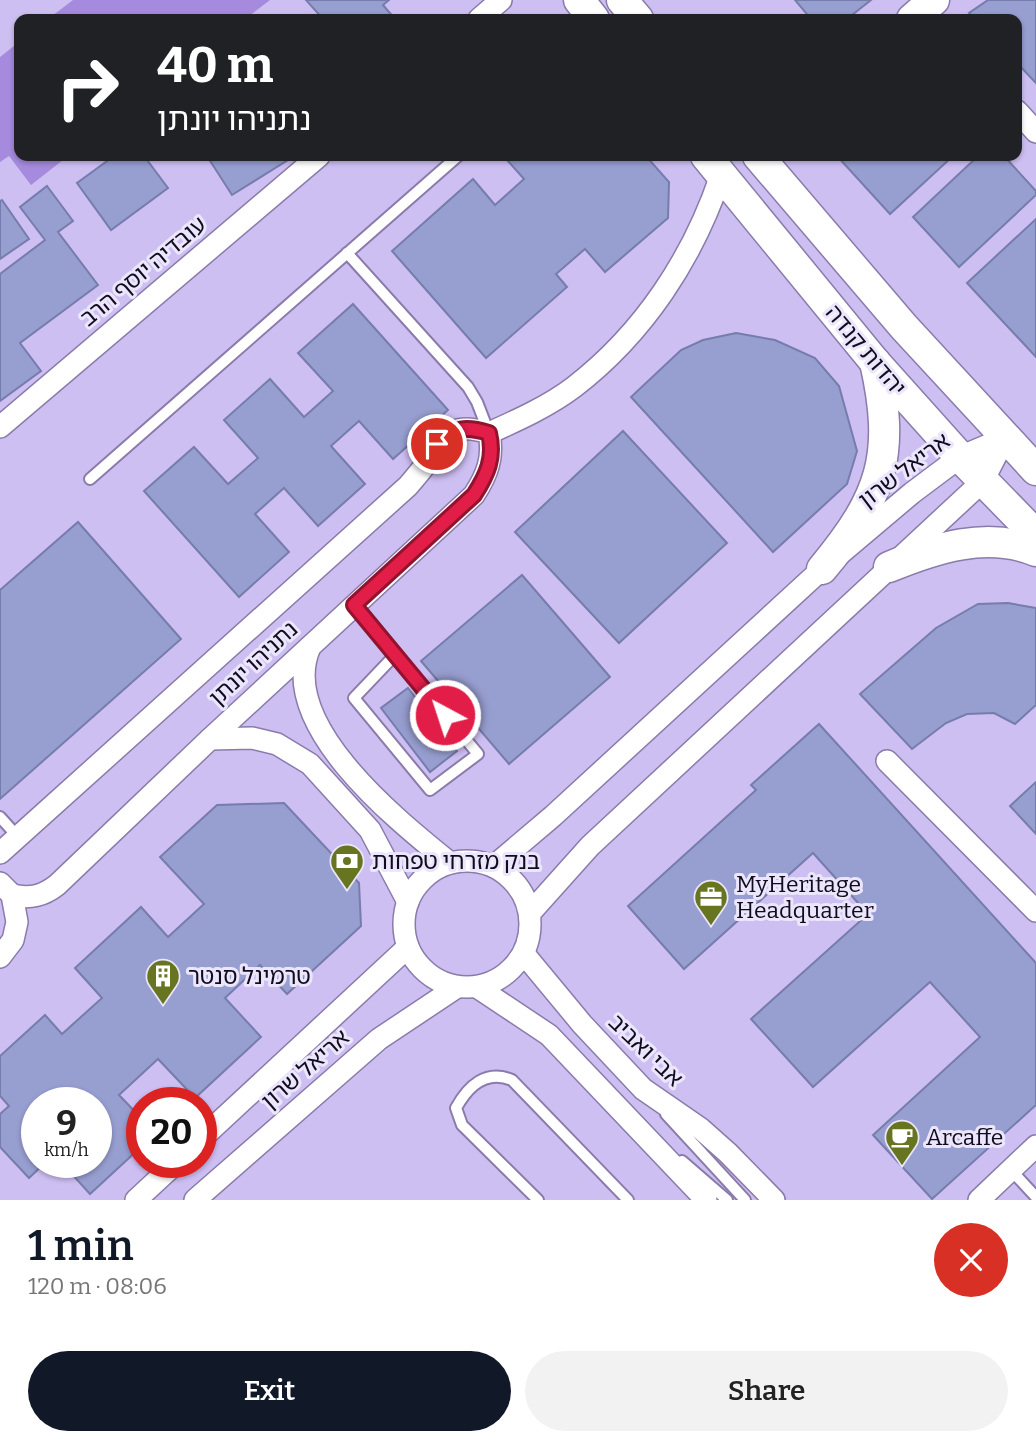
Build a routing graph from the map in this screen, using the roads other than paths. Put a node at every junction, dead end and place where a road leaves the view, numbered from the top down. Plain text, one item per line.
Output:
1 (501, 0) edge
2 (579, 0) edge
3 (622, 0) edge
4 (485, 14) edge
5 (590, 14) edge
6 (634, 14) edge
7 (1022, 117) edge
8 (1036, 132) edge
9 (313, 161) edge
10 (452, 161) edge
11 (739, 161) edge
12 (741, 161) edge
13 (742, 161) edge
14 (347, 253) junction
15 (874, 361) junction
16 (0, 426) edge
17 (489, 433) junction
18 (1006, 438) junction
19 (960, 457) junction
20 (1036, 470) edge
21 (90, 479) dead end
22 (983, 481) junction
23 (1036, 535) edge
24 (1036, 551) edge
25 (889, 568) junction
26 (822, 569) junction
27 (354, 605) junction
28 (310, 647) junction
29 (395, 655) junction
30 (210, 739) junction
31 (887, 761) dead end
32 (0, 817) edge
33 (18, 836) junction
34 (0, 853) edge
35 (450, 863) junction
36 (494, 866) junction
37 (6, 889) edge
38 (408, 902) junction
39 (1036, 911) edge
40 (530, 913) junction
41 (408, 947) junction
42 (524, 954) junction
43 (0, 957) edge
44 (467, 987) junction
45 (643, 1089) junction
46 (613, 1103) junction
47 (217, 1124) edge
48 (1036, 1146) edge
49 (1011, 1170) junction
50 (160, 1178) edge
51 (621, 1197) edge
52 (1036, 1198) edge
53 (136, 1200) edge
54 (195, 1200) edge
55 (538, 1200) edge
56 (706, 1200) edge
57 (727, 1200) edge
58 (745, 1200) edge
59 (774, 1200) edge
60 (979, 1200) edge

1 - 4 street
2 - 5 main road
3 - 6 main road
7 - 8 street
9 - 16 street, עובדיה יוסף הרב
10 - 14 lane
11 - 17 street, נתניהו יונתן
12 - 15 main road, יהדות קנדה
13 - 18 main road, יהדות קנדה
14 - 17 lane
14 - 21 lane
15 - 19 main road, יהדות קנדה
15 - 26 main road
17 - 27 street, נתניהו יונתן
17 - 33 street, נתניהו יונתן
18 - 19 street, אריאל שרון
18 - 20 main road, יהדות קנדה
18 - 22 street
19 - 22 main road, יהדות קנדה
19 - 26 street, אריאל שרון
22 - 23 main road, יהדות קנדה
22 - 25 street
24 - 25 main road
25 - 40 street
26 - 36 street, אריאל שרון
27 - 28 street, נתניהו יונתן
27 - 29 lane
28 - 30 street, נתניהו יונתן
28 - 35 street
29 - 29 lane
30 - 37 street, נתניהו יונתן
30 - 38 street
31 - 39 street
32 - 33 lane
33 - 34 street, נתניהו יונתן
35 - 36 street
35 - 38 street
36 - 40 street
37 - 43 street, נתניהו יונתן
38 - 41 street
40 - 42 street
41 - 44 street
41 - 47 street, אריאל שרון
42 - 44 street
42 - 45 street, אבי ואביב
44 - 46 street
44 - 54 street, אריאל שרון
45 - 58 lane
45 - 59 street, אבי ואביב
46 - 56 street
46 - 57 lane
48 - 49 street
49 - 52 lane
49 - 60 street
50 - 53 street
51 - 55 lane

